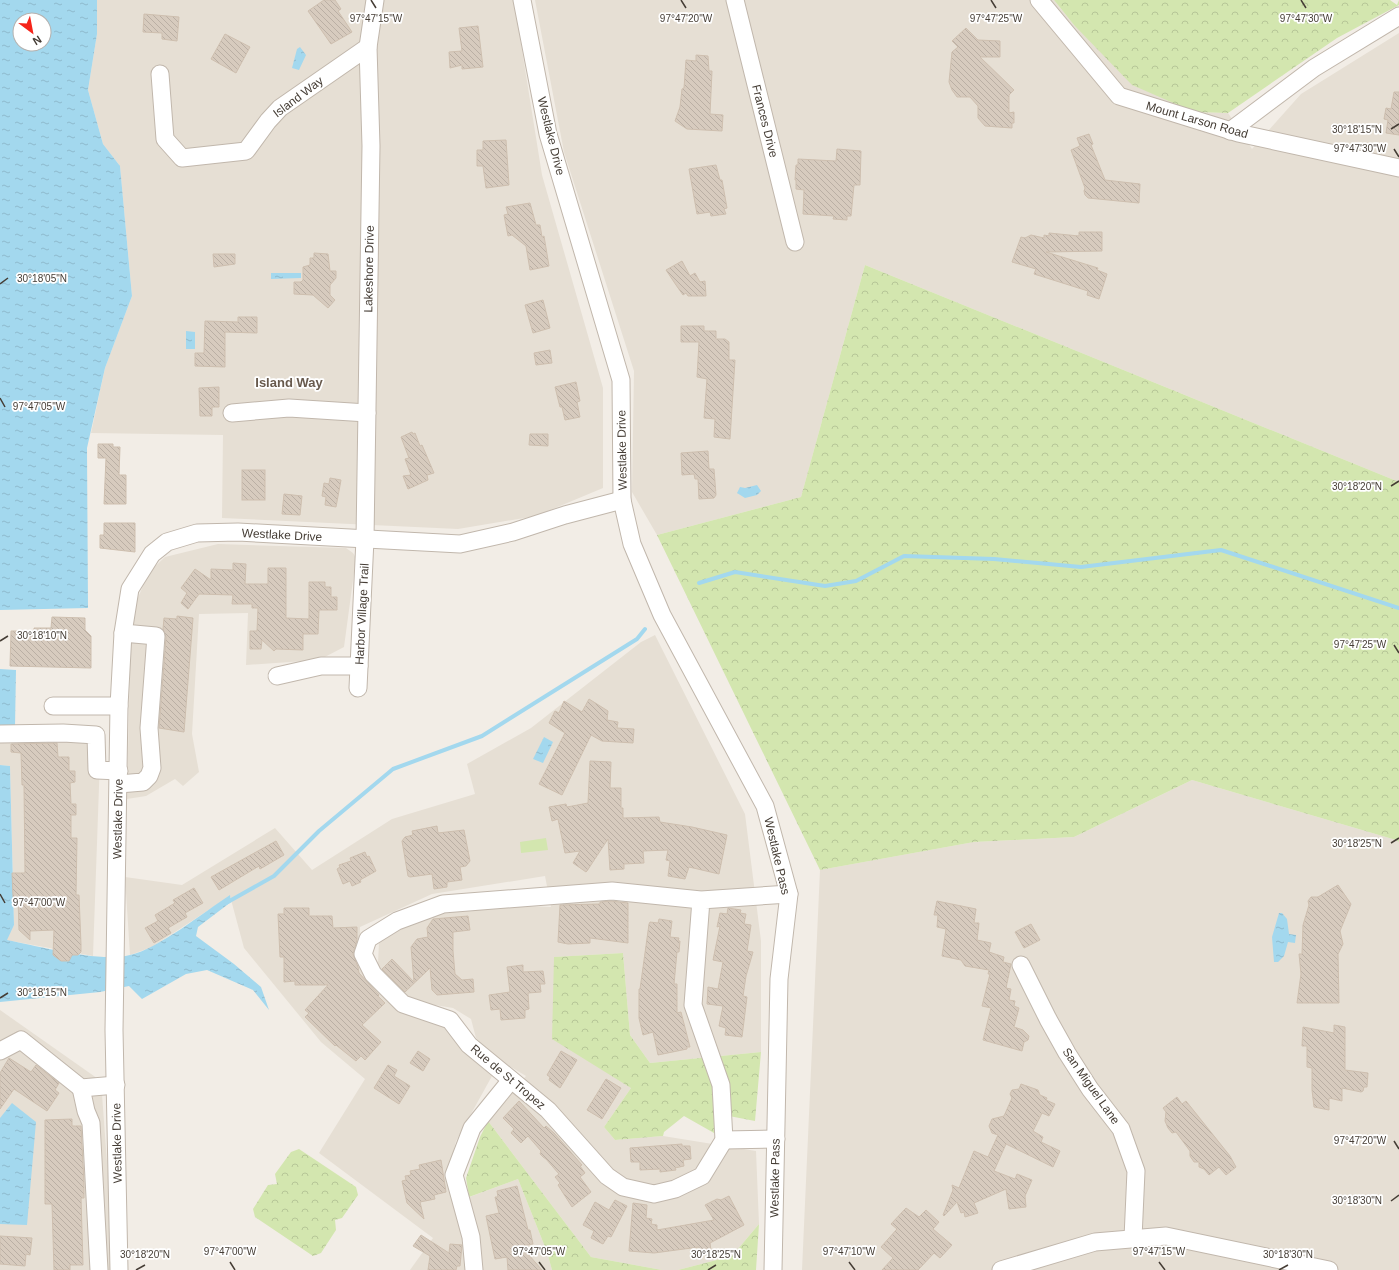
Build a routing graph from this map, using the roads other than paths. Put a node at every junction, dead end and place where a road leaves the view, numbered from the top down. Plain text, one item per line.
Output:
1 (375, 0) edge
2 (522, 0) edge
3 (735, 0) edge
4 (1039, 0) edge
5 (1399, 16) edge
6 (368, 48) junction
7 (160, 74) dead end
8 (1230, 131) junction
9 (1399, 168) edge
10 (796, 242) dead end
11 (232, 413) dead end
12 (367, 413) junction
13 (622, 500) junction
14 (365, 539) junction
15 (123, 633) junction
16 (359, 666) junction
17 (277, 676) dead end
18 (358, 688) dead end
19 (52, 706) dead end
20 (119, 706) junction
21 (0, 734) edge
22 (96, 735) junction
23 (119, 737) junction
24 (119, 778) junction
25 (789, 894) junction
26 (701, 900) junction
27 (1021, 966) dead end
28 (0, 1051) edge
29 (511, 1080) junction
30 (116, 1085) junction
31 (82, 1088) junction
32 (776, 1139) junction
33 (724, 1140) junction
34 (1133, 1238) junction
35 (99, 1270) edge
36 (119, 1270) edge
37 (474, 1270) edge
38 (773, 1270) edge
39 (1001, 1270) edge
40 (1328, 1270) edge

1 - 6 street, Lakeshore Drive
2 - 13 street, Westlake Drive
3 - 10 street, Frances Drive
4 - 8 street, Mount Larson Road
5 - 8 street
6 - 7 street, Island Way
6 - 12 street, Lakeshore Drive
8 - 9 street, Mount Larson Road
11 - 12 street
12 - 14 street, Lakeshore Drive
13 - 14 street, Westlake Drive
13 - 25 street, Westlake Pass
14 - 15 street, Westlake Drive
14 - 16 street, Harbor Village Trail
15 - 20 street, Westlake Drive
15 - 24 street
16 - 17 street
16 - 18 street, Harbor Village Trail
19 - 20 street
20 - 23 street, Westlake Drive
21 - 22 street
22 - 23 street
22 - 24 street
23 - 24 street, Westlake Drive
24 - 30 street, Westlake Drive
25 - 26 street, Rue de St Tropez
25 - 32 street, Westlake Pass
26 - 29 street, Rue de St Tropez
26 - 33 street
27 - 34 street, San Miguel Lane
28 - 31 street
29 - 33 street, Rue de St Tropez
29 - 37 street
30 - 31 street
30 - 36 street, Westlake Drive
31 - 35 street
32 - 33 street
32 - 38 street, Westlake Pass
34 - 39 street
34 - 40 street

